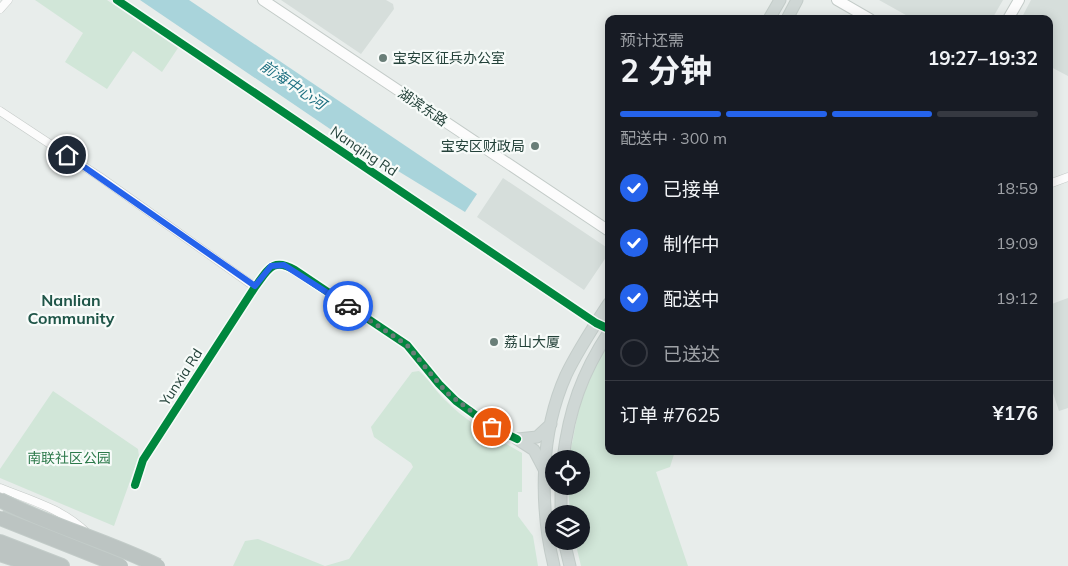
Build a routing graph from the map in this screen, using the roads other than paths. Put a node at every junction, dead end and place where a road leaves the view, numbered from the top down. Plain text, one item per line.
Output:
1 (8, 0) edge
2 (117, 0) edge
3 (264, 0) edge
4 (780, 0) edge
5 (797, 0) edge
6 (837, 0) edge
7 (1019, 0) edge
8 (0, 9) edge
9 (772, 15) edge
10 (789, 15) edge
11 (863, 15) edge
12 (1010, 15) edge
13 (0, 111) edge
14 (1068, 177) edge
15 (1053, 183) edge
16 (605, 228) edge
17 (255, 286) junction
18 (605, 309) edge
19 (596, 323) junction
20 (605, 338) edge
21 (564, 383) junction
22 (578, 388) junction
23 (556, 407) junction
24 (572, 411) junction
25 (552, 422) junction
26 (517, 439) junction
27 (549, 450) edge
28 (565, 450) edge
29 (545, 470) edge
30 (136, 485) dead end
31 (0, 488) edge
32 (546, 495) edge
33 (0, 500) edge
34 (0, 518) edge
35 (0, 525) edge
36 (0, 542) edge
37 (566, 550) edge
38 (0, 554) edge
39 (36, 566) edge
40 (62, 566) edge
41 (107, 566) edge
42 (116, 566) edge
43 (121, 566) edge
44 (158, 566) edge
45 (554, 566) edge
46 (570, 566) edge

1 - 8 street
2 - 19 street, Nanqing Rd
3 - 16 main road, 湖滨东路
4 - 9 main road
5 - 10 main road
6 - 11 main road
7 - 12 main road
13 - 17 street
14 - 15 street
17 - 26 street, Yunxia Rd
17 - 30 street, Yunxia Rd
18 - 19 main road
19 - 21 main road
20 - 22 main road
21 - 22 main road
21 - 23 main road
22 - 24 main road
23 - 24 main road
23 - 25 main road
24 - 28 main road
25 - 26 main road
25 - 27 main road
26 - 29 main road
31 - 42 street
32 - 45 main road
33 - 44 highway, bridge
34 - 43 highway, bridge
35 - 41 street
36 - 40 highway
37 - 46 main road
38 - 39 highway

